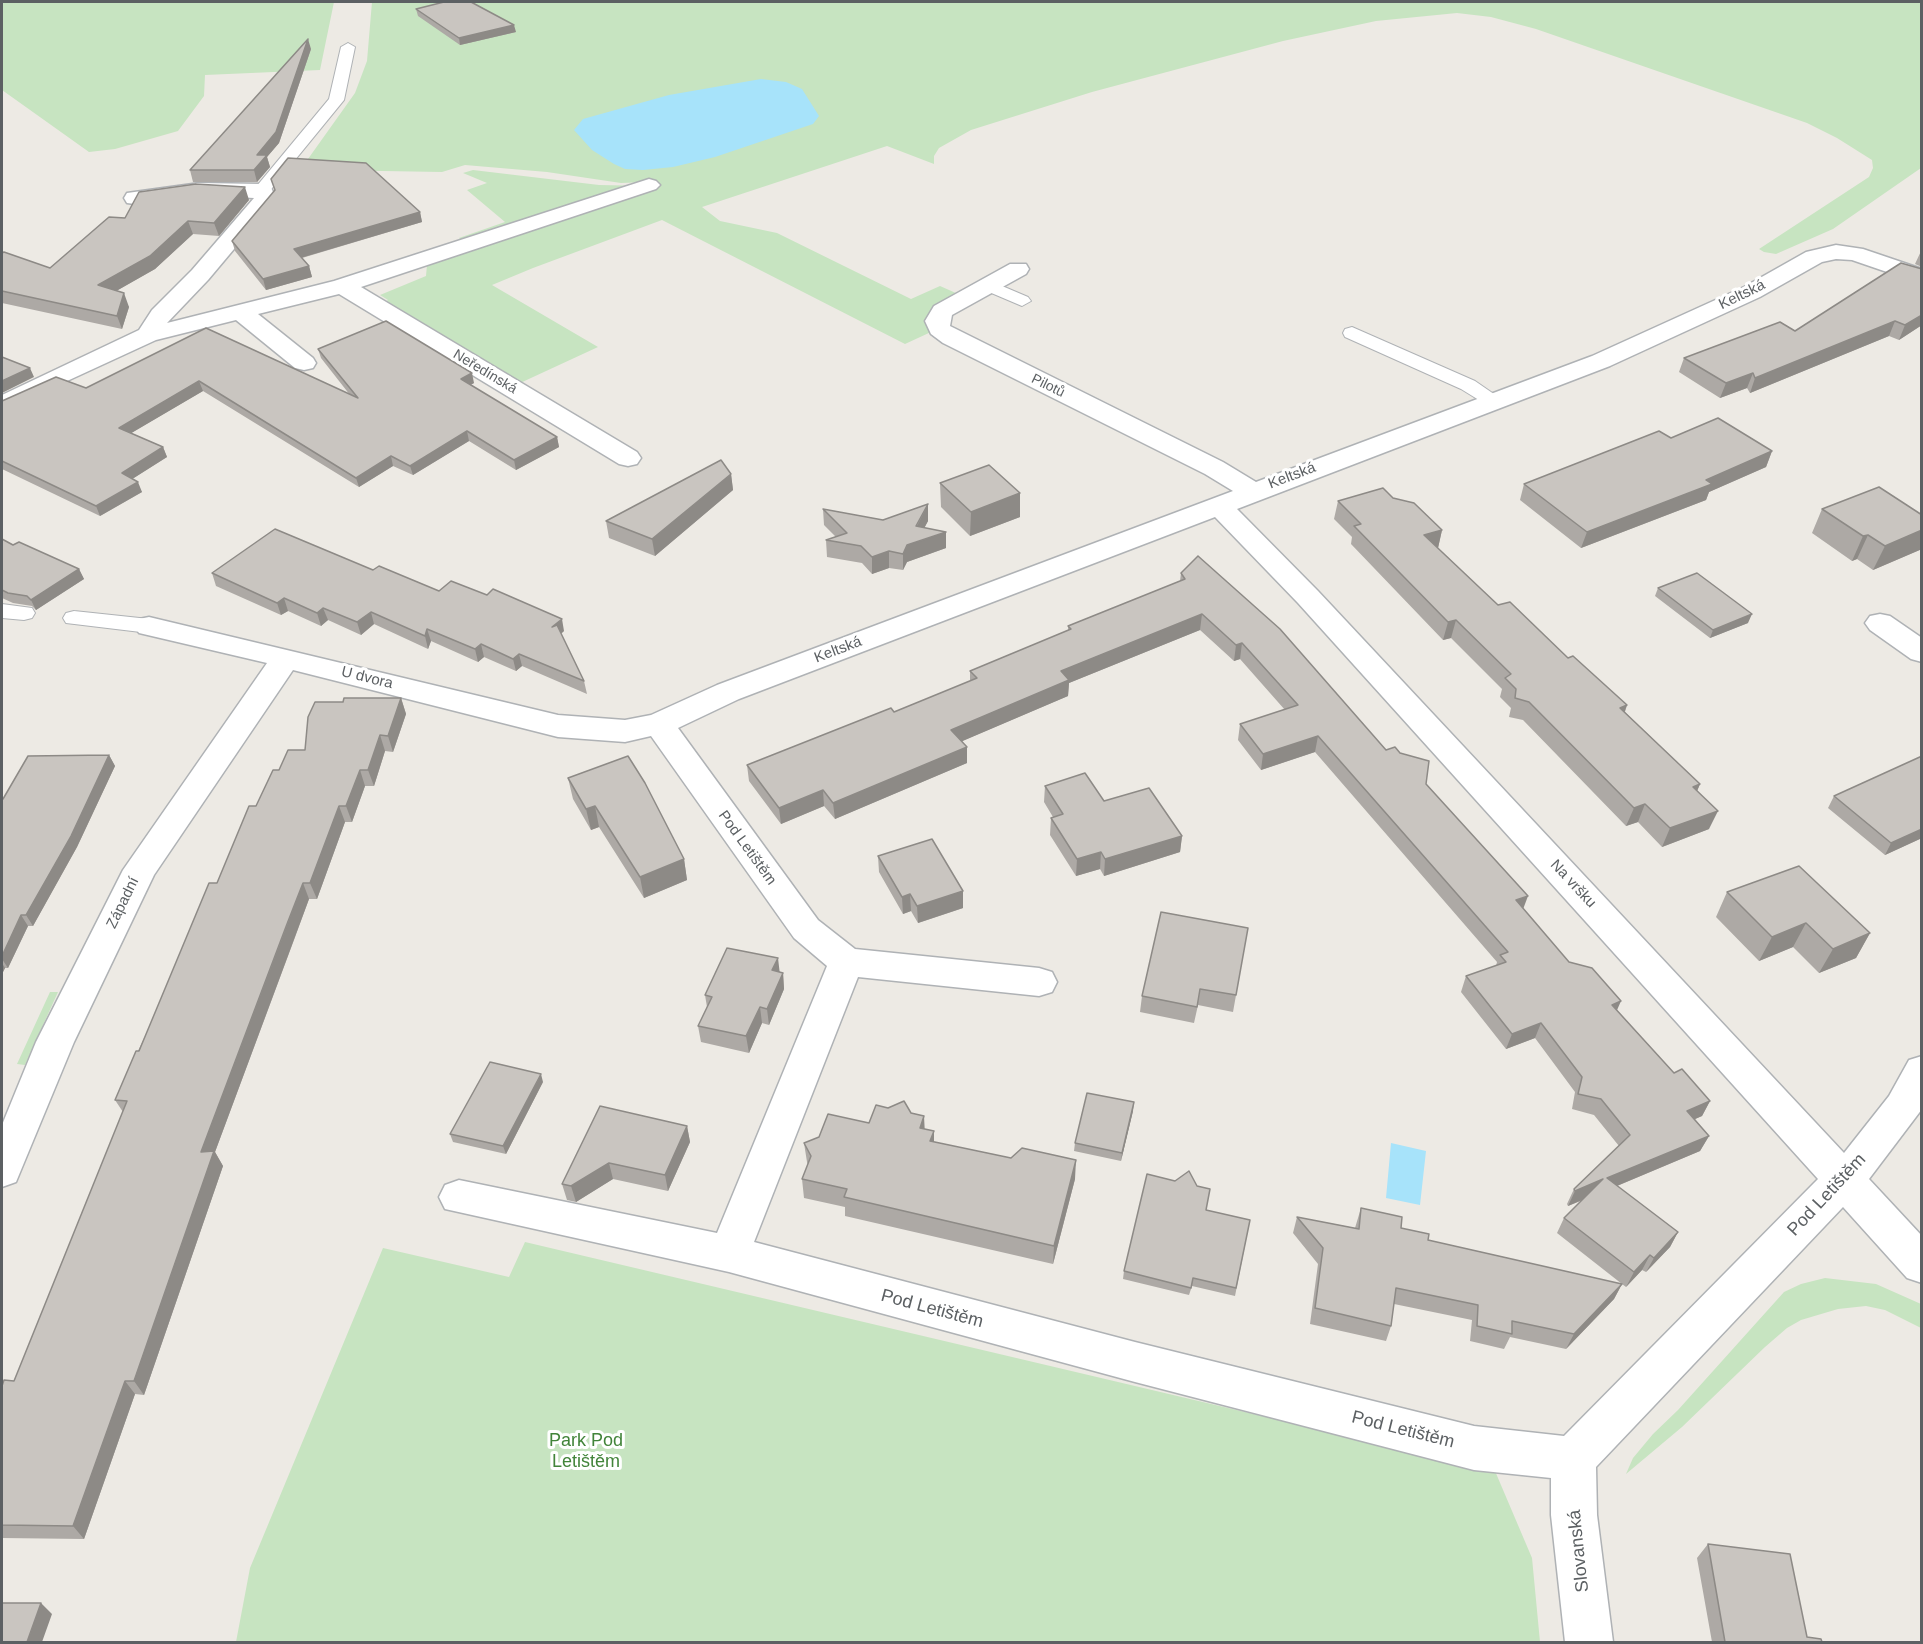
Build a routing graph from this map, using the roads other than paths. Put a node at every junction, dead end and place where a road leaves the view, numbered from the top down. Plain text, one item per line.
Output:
1 (348, 47) dead end
2 (649, 185) dead end
3 (262, 190) junction
4 (135, 198) edge
5 (1018, 269) dead end
6 (1922, 277) edge
7 (988, 285) junction
8 (342, 286) junction
9 (1022, 301) dead end
10 (242, 313) junction
11 (1352, 333) dead end
12 (148, 335) junction
13 (304, 363) dead end
14 (1494, 401) junction
15 (2, 404) edge
16 (628, 458) dead end
17 (1251, 491) junction
18 (1220, 507) junction
19 (2, 611) edge
20 (24, 613) dead end
21 (74, 618) dead end
22 (1880, 623) dead end
23 (149, 626) joint
24 (1922, 652) edge
25 (286, 658) junction
26 (659, 724) junction
27 (846, 962) junction
28 (1039, 982) dead end
29 (1922, 1071) edge
30 (2, 1170) edge
31 (1843, 1179) junction
32 (459, 1197) dead end
33 (729, 1254) junction
34 (1922, 1265) edge
35 (1573, 1459) junction
36 (1590, 1642) edge

1 - 3 lane
2 - 8 street
3 - 4 street
3 - 12 street
5 - 7 street, Pilotů
6 - 14 street, Keltská
7 - 9 lane
7 - 17 street, Pilotů
8 - 10 street
8 - 16 street, Neředínská
10 - 12 street
10 - 13 street
11 - 14 lane
12 - 15 street
14 - 17 street, Keltská
17 - 18 street, Keltská
18 - 26 street, Keltská
18 - 31 street, Na vršku
19 - 20 lane
21 - 23 lane, U dvora
22 - 24 street
23 - 25 street, U dvora
25 - 26 street, U dvora
25 - 30 street, Západní
26 - 27 street, Pod Letištěm
27 - 28 street
27 - 33 street
29 - 31 street, Pod Letištěm
31 - 34 street, Na vršku
31 - 35 street, Pod Letištěm
32 - 33 street, Pod Letištěm
33 - 35 street, Pod Letištěm
35 - 36 street, Slovanská

